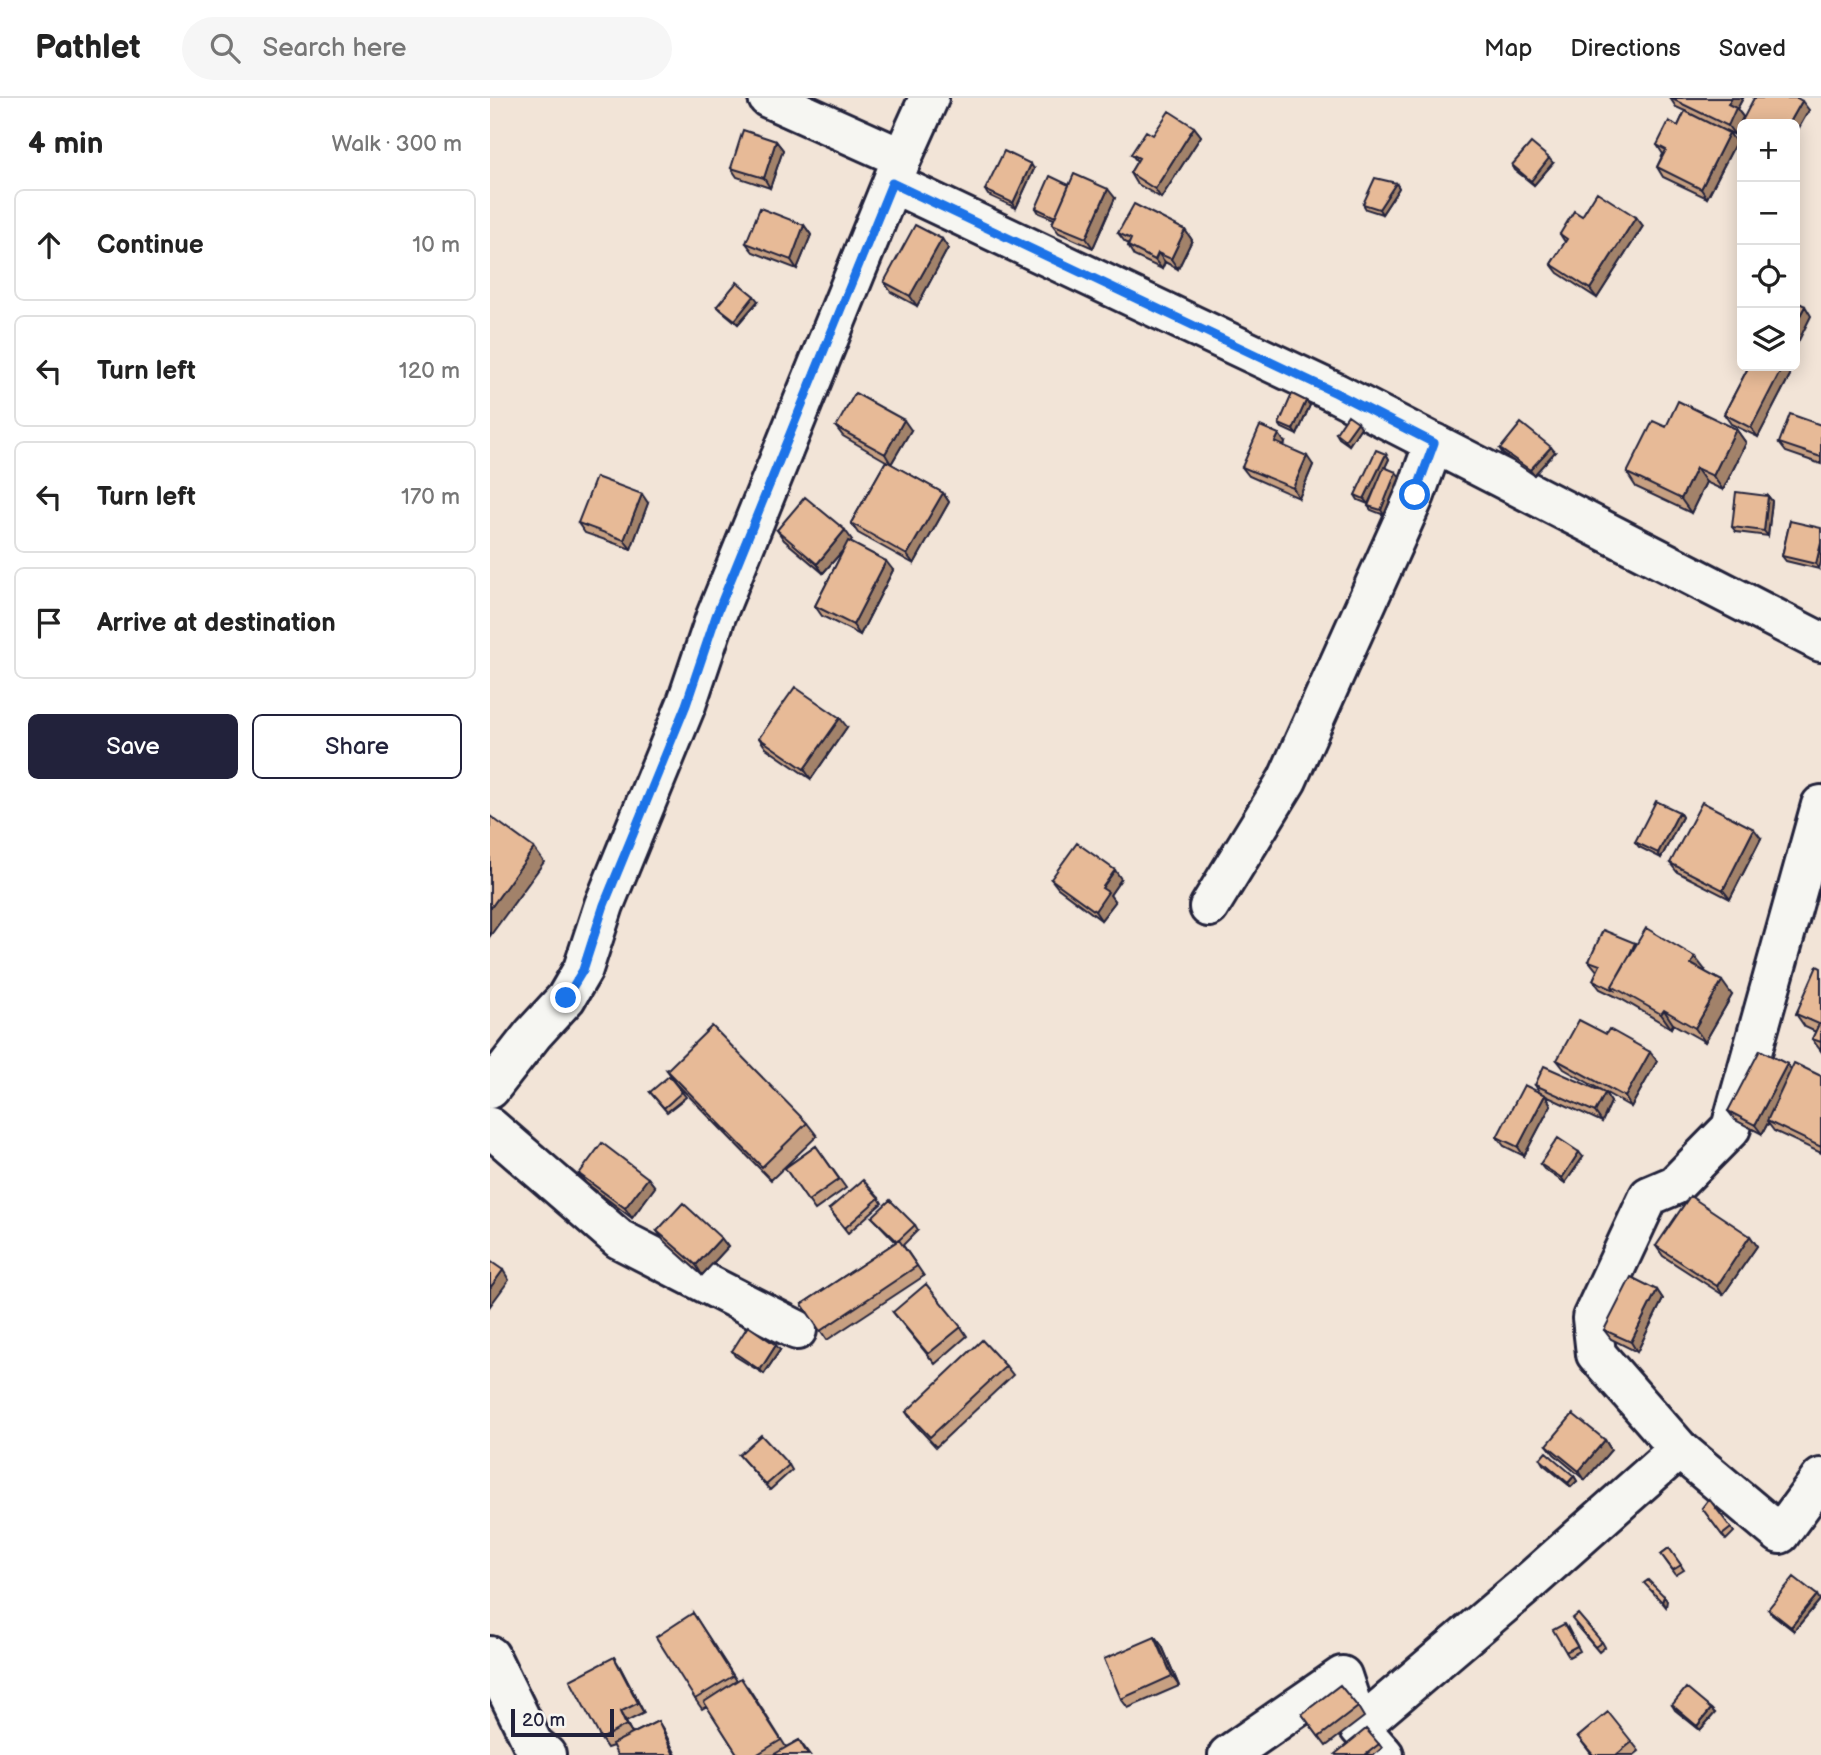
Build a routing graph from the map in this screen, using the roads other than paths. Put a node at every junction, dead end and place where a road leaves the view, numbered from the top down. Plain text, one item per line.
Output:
1 (768, 98) edge
2 (929, 98) edge
3 (897, 171) junction
4 (1434, 443) junction
5 (1821, 642) edge
6 (1821, 805) edge
7 (1209, 907) dead end
8 (490, 1088) edge
9 (490, 1127) edge
10 (797, 1330) dead end
11 (1679, 1449) junction
12 (1821, 1479) edge
13 (490, 1656) edge
14 (1359, 1727) junction
15 (546, 1755) edge
16 (1228, 1755) edge
17 (1384, 1755) edge

1 - 3 street
2 - 3 street
3 - 4 street
3 - 8 street
4 - 5 street
4 - 7 street
6 - 11 street
9 - 10 street
11 - 12 street
11 - 14 street
13 - 15 street
14 - 16 street
14 - 17 street

